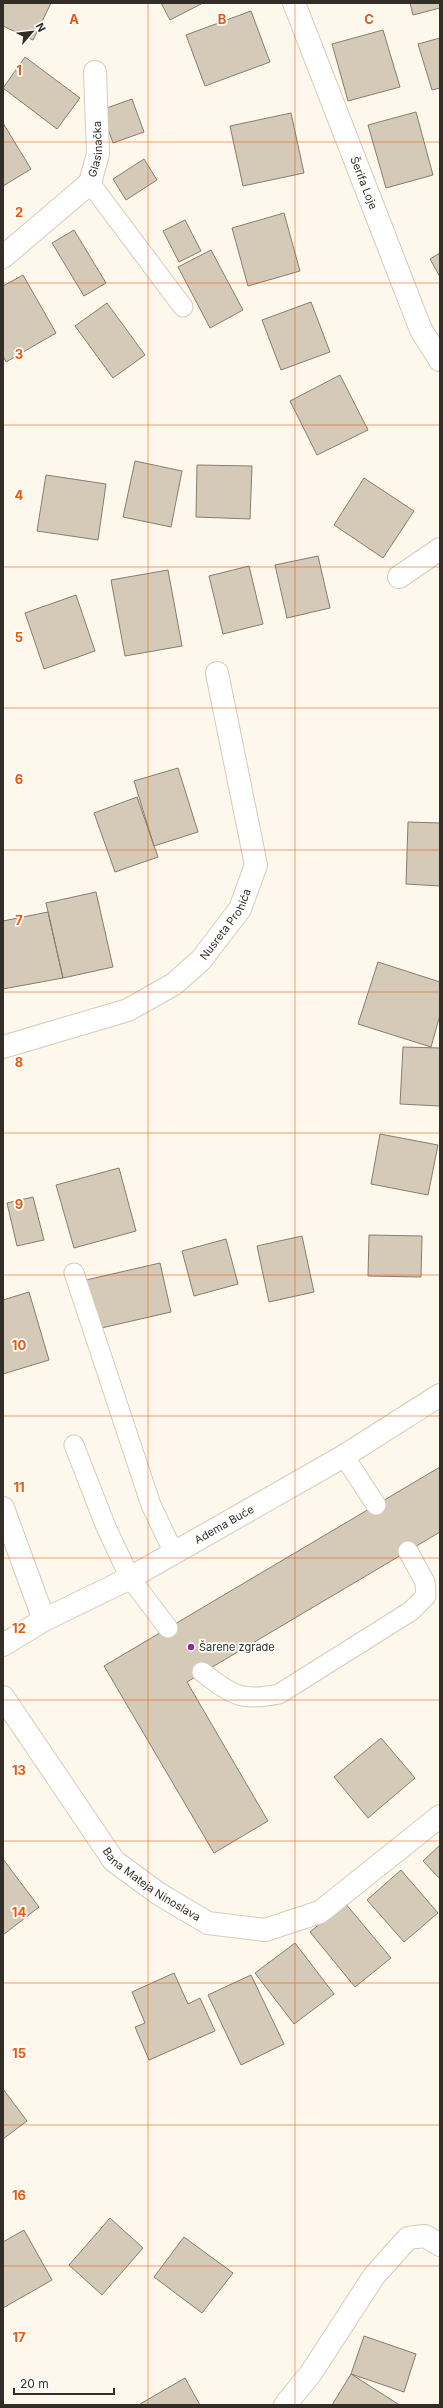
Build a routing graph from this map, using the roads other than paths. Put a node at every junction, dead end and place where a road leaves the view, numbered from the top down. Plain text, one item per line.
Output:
1 (294, 3) edge
2 (96, 72) dead end
3 (90, 183) junction
4 (3, 257) edge
5 (183, 307) dead end
6 (440, 360) edge
7 (440, 549) edge
8 (399, 577) dead end
9 (217, 673) dead end
10 (3, 1047) edge
11 (74, 1273) dead end
12 (440, 1395) edge
13 (74, 1445) dead end
14 (344, 1456) junction
15 (376, 1505) dead end
16 (3, 1508) edge
17 (408, 1551) dead end
18 (174, 1553) junction
19 (130, 1578) junction
20 (44, 1620) junction
21 (168, 1628) dead end
22 (3, 1645) edge
23 (202, 1672) dead end
24 (3, 1697) edge
25 (440, 1816) edge
26 (440, 2245) edge
27 (284, 2405) edge

1 - 6 street, Šerifa Loje
2 - 3 street, Glasinačka
3 - 4 street, Glasinačka
3 - 5 lane
7 - 8 street
9 - 10 street, Nusreta Prohića
11 - 18 lane
12 - 14 street, Adema Buće
13 - 19 lane
14 - 15 lane
14 - 18 street, Adema Buće
16 - 20 street
17 - 23 lane
18 - 19 street, Adema Buće
19 - 20 street, Adema Buće
19 - 21 lane
20 - 22 street, Adema Buće
24 - 25 street, Bana Mateja Ninoslava
26 - 27 street

